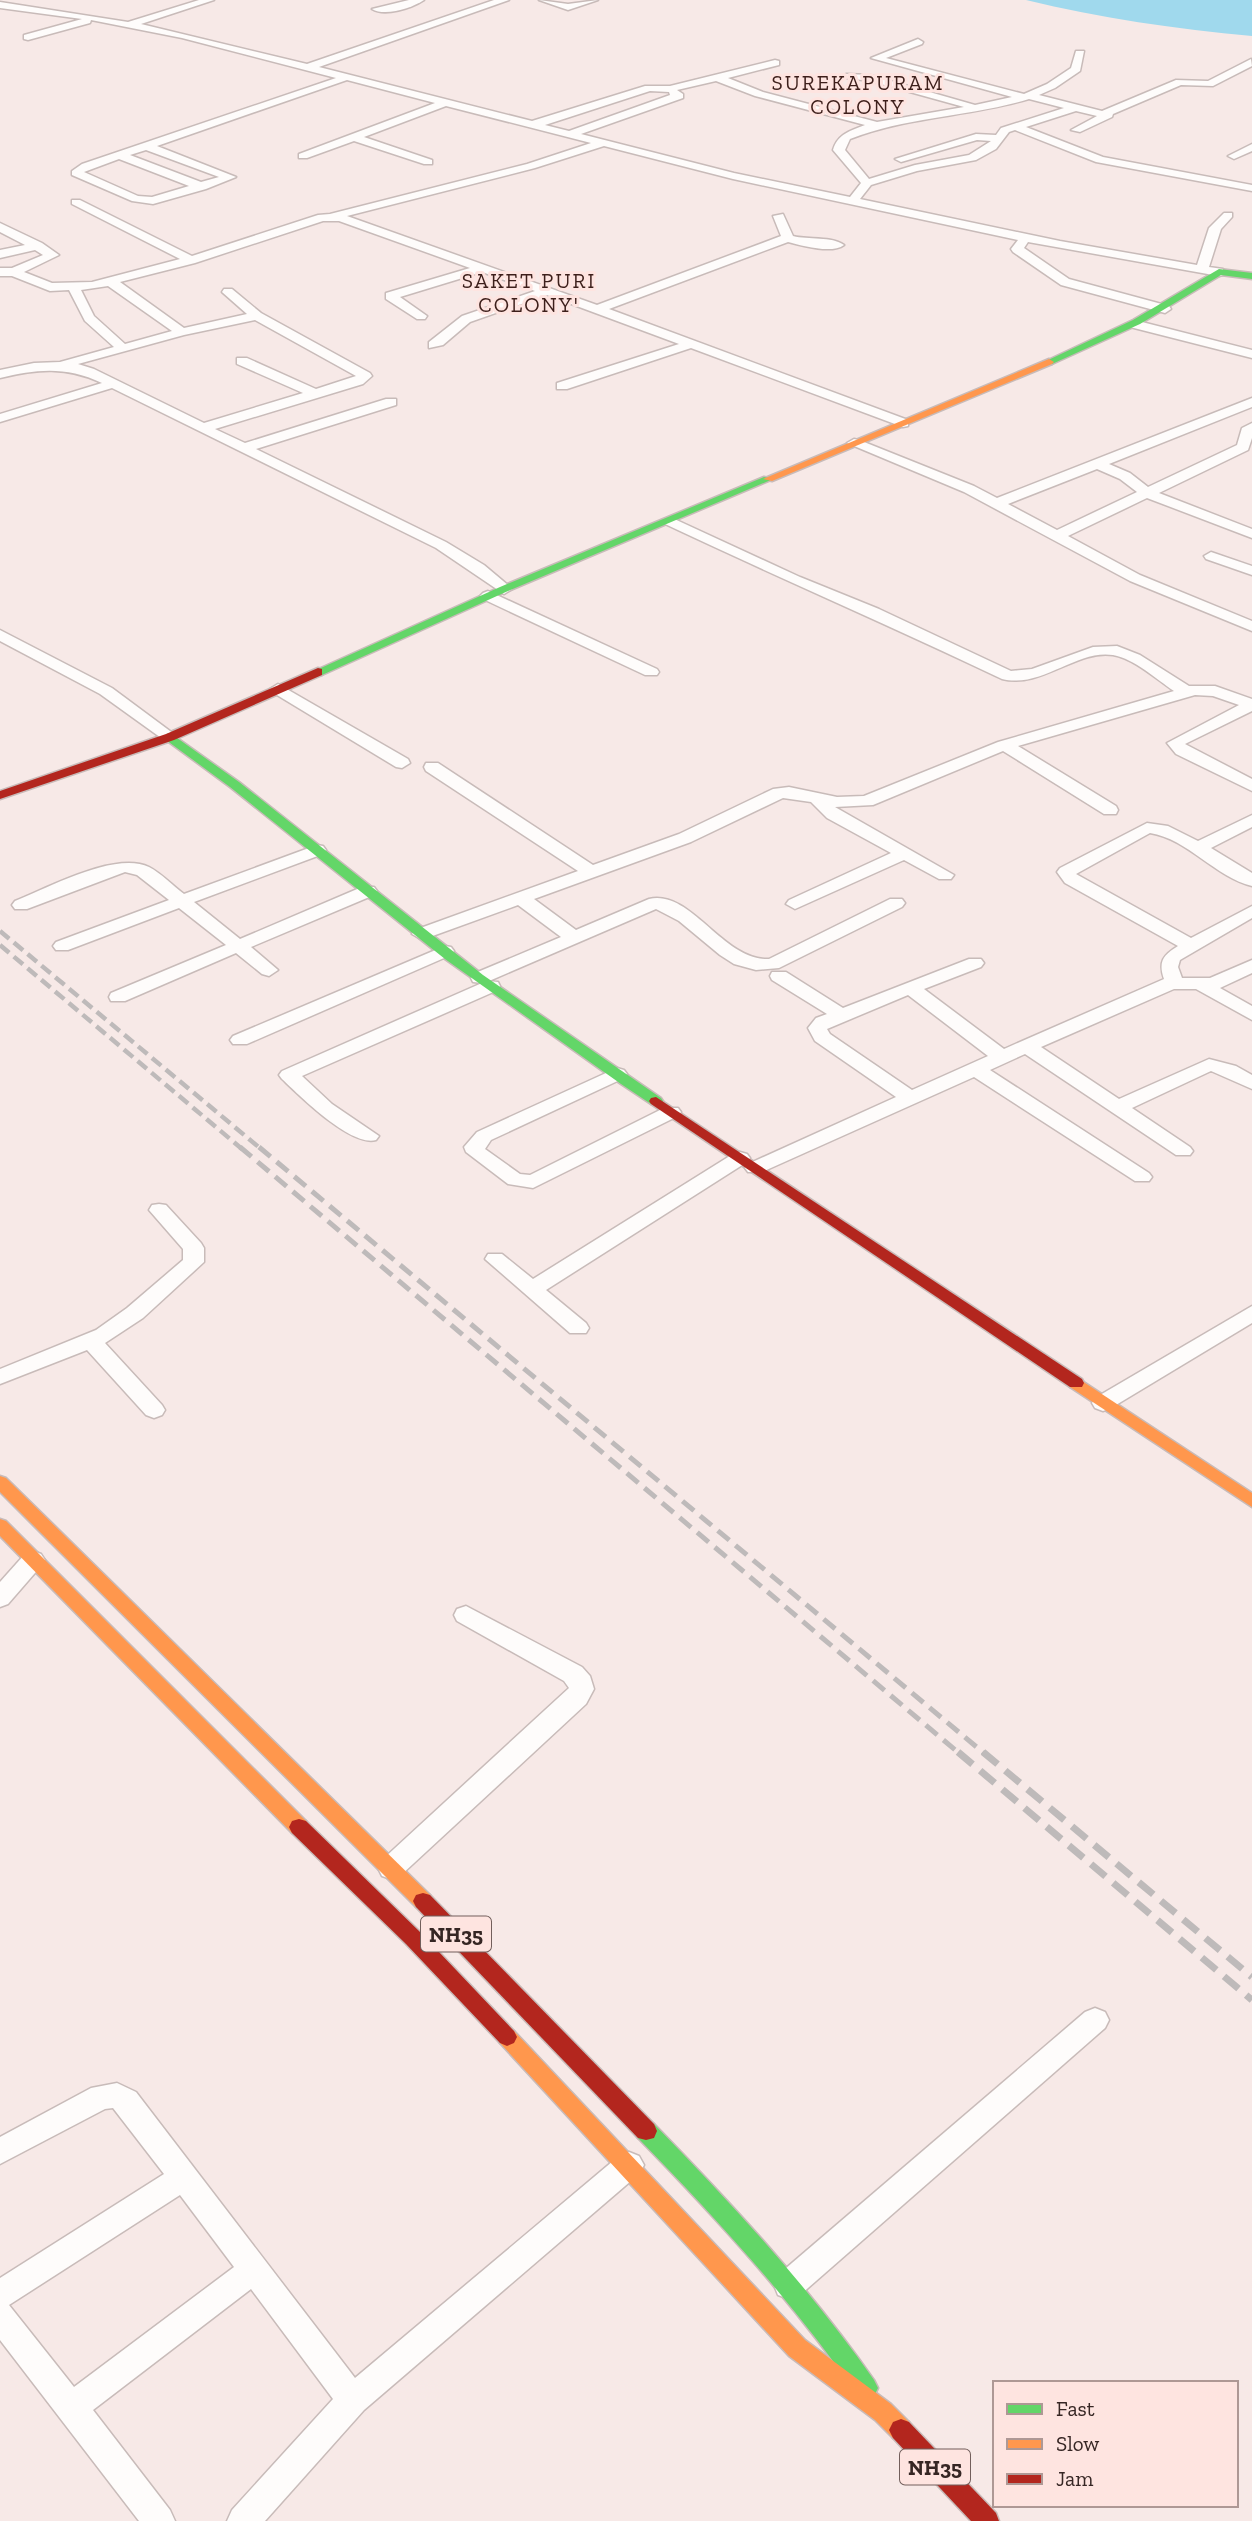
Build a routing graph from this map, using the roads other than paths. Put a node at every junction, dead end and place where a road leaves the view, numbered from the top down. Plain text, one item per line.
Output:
1 (209, 0) edge
2 (419, 0) edge
3 (504, 0) edge
4 (544, 0) edge
5 (593, 0) edge
6 (66, 2) dead end
7 (0, 5) edge
8 (23, 8) junction
9 (377, 9) dead end
10 (35, 10) junction
11 (0, 13) edge
12 (96, 18) junction
13 (129, 24) junction
14 (28, 37) dead end
15 (918, 42) dead end
16 (1080, 53) dead end
17 (1251, 62) edge
18 (775, 63) dead end
19 (308, 67) junction
20 (850, 76) dead end
21 (347, 77) junction
22 (716, 77) junction
23 (663, 89) junction
24 (751, 91) junction
25 (1027, 96) junction
26 (447, 102) junction
27 (975, 107) junction
28 (1074, 108) junction
29 (1108, 113) junction
30 (805, 119) dead end
31 (532, 125) junction
32 (877, 125) junction
33 (1016, 127) junction
34 (842, 130) dead end
35 (1076, 130) dead end
36 (855, 133) junction
37 (567, 135) junction
38 (354, 137) junction
39 (998, 138) junction
40 (601, 143) junction
41 (146, 146) junction
42 (1252, 146) edge
43 (119, 155) junction
44 (303, 156) dead end
45 (1234, 156) dead end
46 (428, 162) dead end
47 (884, 164) dead end
48 (871, 168) dead end
49 (858, 172) junction
50 (867, 183) junction
51 (202, 187) junction
52 (1252, 188) edge
53 (853, 200) junction
54 (76, 202) dead end
55 (1228, 215) dead end
56 (332, 216) junction
57 (779, 216) dead end
58 (0, 227) edge
59 (788, 238) junction
60 (1025, 238) junction
61 (838, 245) dead end
62 (38, 246) junction
63 (0, 254) edge
64 (191, 260) junction
65 (483, 268) junction
66 (1202, 269) junction
67 (7, 272) edge
68 (1219, 272) junction
69 (1252, 276) edge
70 (111, 282) junction
71 (74, 288) junction
72 (546, 291) junction
73 (228, 292) dead end
74 (597, 309) junction
75 (1166, 309) junction
76 (257, 316) junction
77 (421, 316) dead end
78 (1134, 324) junction
79 (182, 332) junction
80 (119, 344) dead end
81 (691, 344) junction
82 (434, 345) dead end
83 (1252, 354) edge
84 (242, 360) dead end
85 (63, 364) junction
86 (0, 374) edge
87 (113, 384) junction
88 (562, 386) dead end
89 (313, 393) junction
90 (391, 402) dead end
91 (1252, 402) edge
92 (0, 418) edge
93 (904, 423) junction
94 (1252, 427) edge
95 (203, 428) junction
96 (854, 443) junction
97 (244, 448) junction
98 (1098, 464) junction
99 (1147, 493) junction
100 (998, 503) junction
101 (670, 521) junction
102 (1252, 534) edge
103 (1058, 535) junction
104 (1211, 556) dead end
105 (1252, 571) edge
106 (496, 593) junction
107 (1252, 626) edge
108 (0, 635) edge
109 (651, 672) dead end
110 (278, 689) junction
111 (1187, 692) junction
112 (1251, 705) edge
113 (170, 737) junction
114 (1004, 745) junction
115 (402, 763) dead end
116 (432, 767) dead end
117 (1252, 786) edge
118 (0, 795) edge
119 (815, 797) junction
120 (1110, 810) dead end
121 (1252, 820) edge
122 (1198, 848) junction
123 (317, 850) junction
124 (904, 853) junction
125 (593, 873) junction
126 (945, 875) dead end
127 (1252, 881) edge
128 (368, 891) junction
129 (521, 898) junction
130 (181, 901) junction
131 (896, 903) dead end
132 (795, 904) dead end
133 (21, 905) dead end
134 (1252, 911) edge
135 (421, 934) junction
136 (573, 937) junction
137 (62, 946) dead end
138 (238, 946) junction
139 (1192, 946) junction
140 (445, 951) junction
141 (975, 963) dead end
142 (1252, 966) edge
143 (269, 970) dead end
144 (779, 976) dead end
145 (485, 982) junction
146 (1174, 983) junction
147 (1202, 985) junction
148 (910, 988) junction
149 (118, 997) dead end
150 (1252, 1014) edge
151 (842, 1016) junction
152 (240, 1040) dead end
153 (1027, 1046) junction
154 (1002, 1057) junction
155 (976, 1069) junction
156 (617, 1074) junction
157 (1252, 1083) edge
158 (910, 1098) junction
159 (1118, 1107) junction
160 (671, 1112) junction
161 (369, 1136) dead end
162 (1183, 1151) dead end
163 (748, 1163) junction
164 (1142, 1177) dead end
165 (159, 1210) dead end
166 (495, 1259) dead end
167 (532, 1289) junction
168 (1252, 1313) edge
169 (578, 1328) dead end
170 (91, 1341) junction
171 (0, 1377) edge
172 (1103, 1403) junction
173 (154, 1410) dead end
174 (0, 1482) edge
175 (1252, 1501) edge
176 (0, 1525) edge
177 (33, 1560) junction
178 (0, 1598) edge
179 (466, 1615) dead end
180 (391, 1868) junction
181 (1095, 2020) dead end
182 (0, 2151) edge
183 (629, 2165) junction
184 (184, 2177) junction
185 (254, 2269) junction
186 (789, 2285) junction
187 (0, 2295) edge
188 (0, 2316) edge
189 (353, 2400) junction
190 (71, 2408) junction
191 (883, 2412) junction
192 (159, 2521) edge
193 (243, 2521) edge
194 (987, 2521) edge

1 - 13 street
2 - 9 street
3 - 19 street
4 - 5 street
6 - 10 street
7 - 8 street
8 - 10 street
8 - 11 street
10 - 12 street
12 - 13 street
12 - 14 street
13 - 19 street
15 - 25 street
16 - 25 street
17 - 29 street
18 - 22 street
19 - 21 street
20 - 27 street
21 - 26 street
21 - 41 street
22 - 23 street
22 - 24 street
23 - 31 street
23 - 37 street
24 - 30 street
24 - 32 street
25 - 27 street
25 - 28 street
26 - 31 street
26 - 38 street
27 - 32 street
28 - 29 street
28 - 33 street
29 - 35 street
31 - 37 street
32 - 36 street
33 - 39 street
33 - 52 street
34 - 36 street
36 - 49 street
37 - 40 street
38 - 44 street
38 - 46 street
39 - 47 street
39 - 50 street
40 - 53 street
40 - 56 street
41 - 43 street
41 - 51 street
42 - 45 street
43 - 51 street
43 - 51 street
48 - 49 street
49 - 50 street
50 - 53 street
53 - 60 street
54 - 64 street
55 - 66 street
56 - 64 street
56 - 65 street
57 - 59 street
58 - 62 street
59 - 61 street
59 - 74 street
60 - 66 street
60 - 75 street
62 - 63 street
62 - 67 street
64 - 70 street
65 - 72 street
65 - 77 street
66 - 68 street
67 - 71 street
68 - 69 main road
68 - 75 main road
70 - 71 street
70 - 79 street
71 - 80 street
72 - 74 street
72 - 82 street
73 - 76 street
74 - 81 street
75 - 78 main road
76 - 79 street
76 - 89 street
78 - 83 street
78 - 93 main road
79 - 85 street
81 - 88 street
81 - 93 street
84 - 89 street
85 - 86 street
85 - 87 street
87 - 92 street
87 - 95 street
89 - 95 street
90 - 97 street
91 - 98 street
93 - 96 main road
94 - 99 street
95 - 97 street
96 - 100 street
96 - 101 main road
97 - 106 street
98 - 99 street
98 - 100 street
99 - 102 street
99 - 103 street
100 - 103 street
101 - 106 main road
101 - 111 street
103 - 107 street
104 - 105 street
106 - 109 street
106 - 110 main road
108 - 113 street
110 - 113 main road
110 - 115 street
111 - 112 street
111 - 114 street
112 - 117 street
113 - 118 main road
113 - 123 main road
114 - 119 street
114 - 120 street
116 - 125 street
119 - 124 street
119 - 125 street
121 - 122 street
122 - 127 street
122 - 139 street
123 - 128 main road
123 - 130 street
124 - 126 street
124 - 132 street
125 - 129 street
128 - 135 main road
128 - 138 street
129 - 135 street
129 - 136 street
130 - 133 street
130 - 137 street
130 - 138 street
131 - 136 street
134 - 139 street
135 - 140 main road
136 - 145 street
138 - 143 street
138 - 149 street
139 - 146 street
140 - 145 main road
140 - 152 street
141 - 148 street
142 - 147 street
144 - 151 street
145 - 156 main road
145 - 161 street
146 - 147 street
146 - 153 street
147 - 150 street
148 - 151 street
148 - 154 street
151 - 158 street
153 - 154 street
153 - 159 street
154 - 155 street
155 - 158 street
155 - 164 street
156 - 160 main road
156 - 160 street
157 - 159 street
158 - 163 street
159 - 162 street
160 - 163 main road
163 - 167 street
163 - 172 main road
165 - 170 street
166 - 167 street
167 - 169 street
168 - 172 street
170 - 171 street
170 - 173 street
172 - 175 main road
174 - 180 main road, NH35
176 - 177 main road, NH35
177 - 178 street
177 - 183 main road, NH35
179 - 180 street
180 - 186 main road, NH35
181 - 186 street
182 - 184 street
183 - 189 street
183 - 191 main road, NH35
184 - 185 street
184 - 187 street
185 - 189 street
185 - 190 street
186 - 191 main road, NH35
188 - 190 street
189 - 193 street
190 - 192 street
191 - 194 main road, NH35

